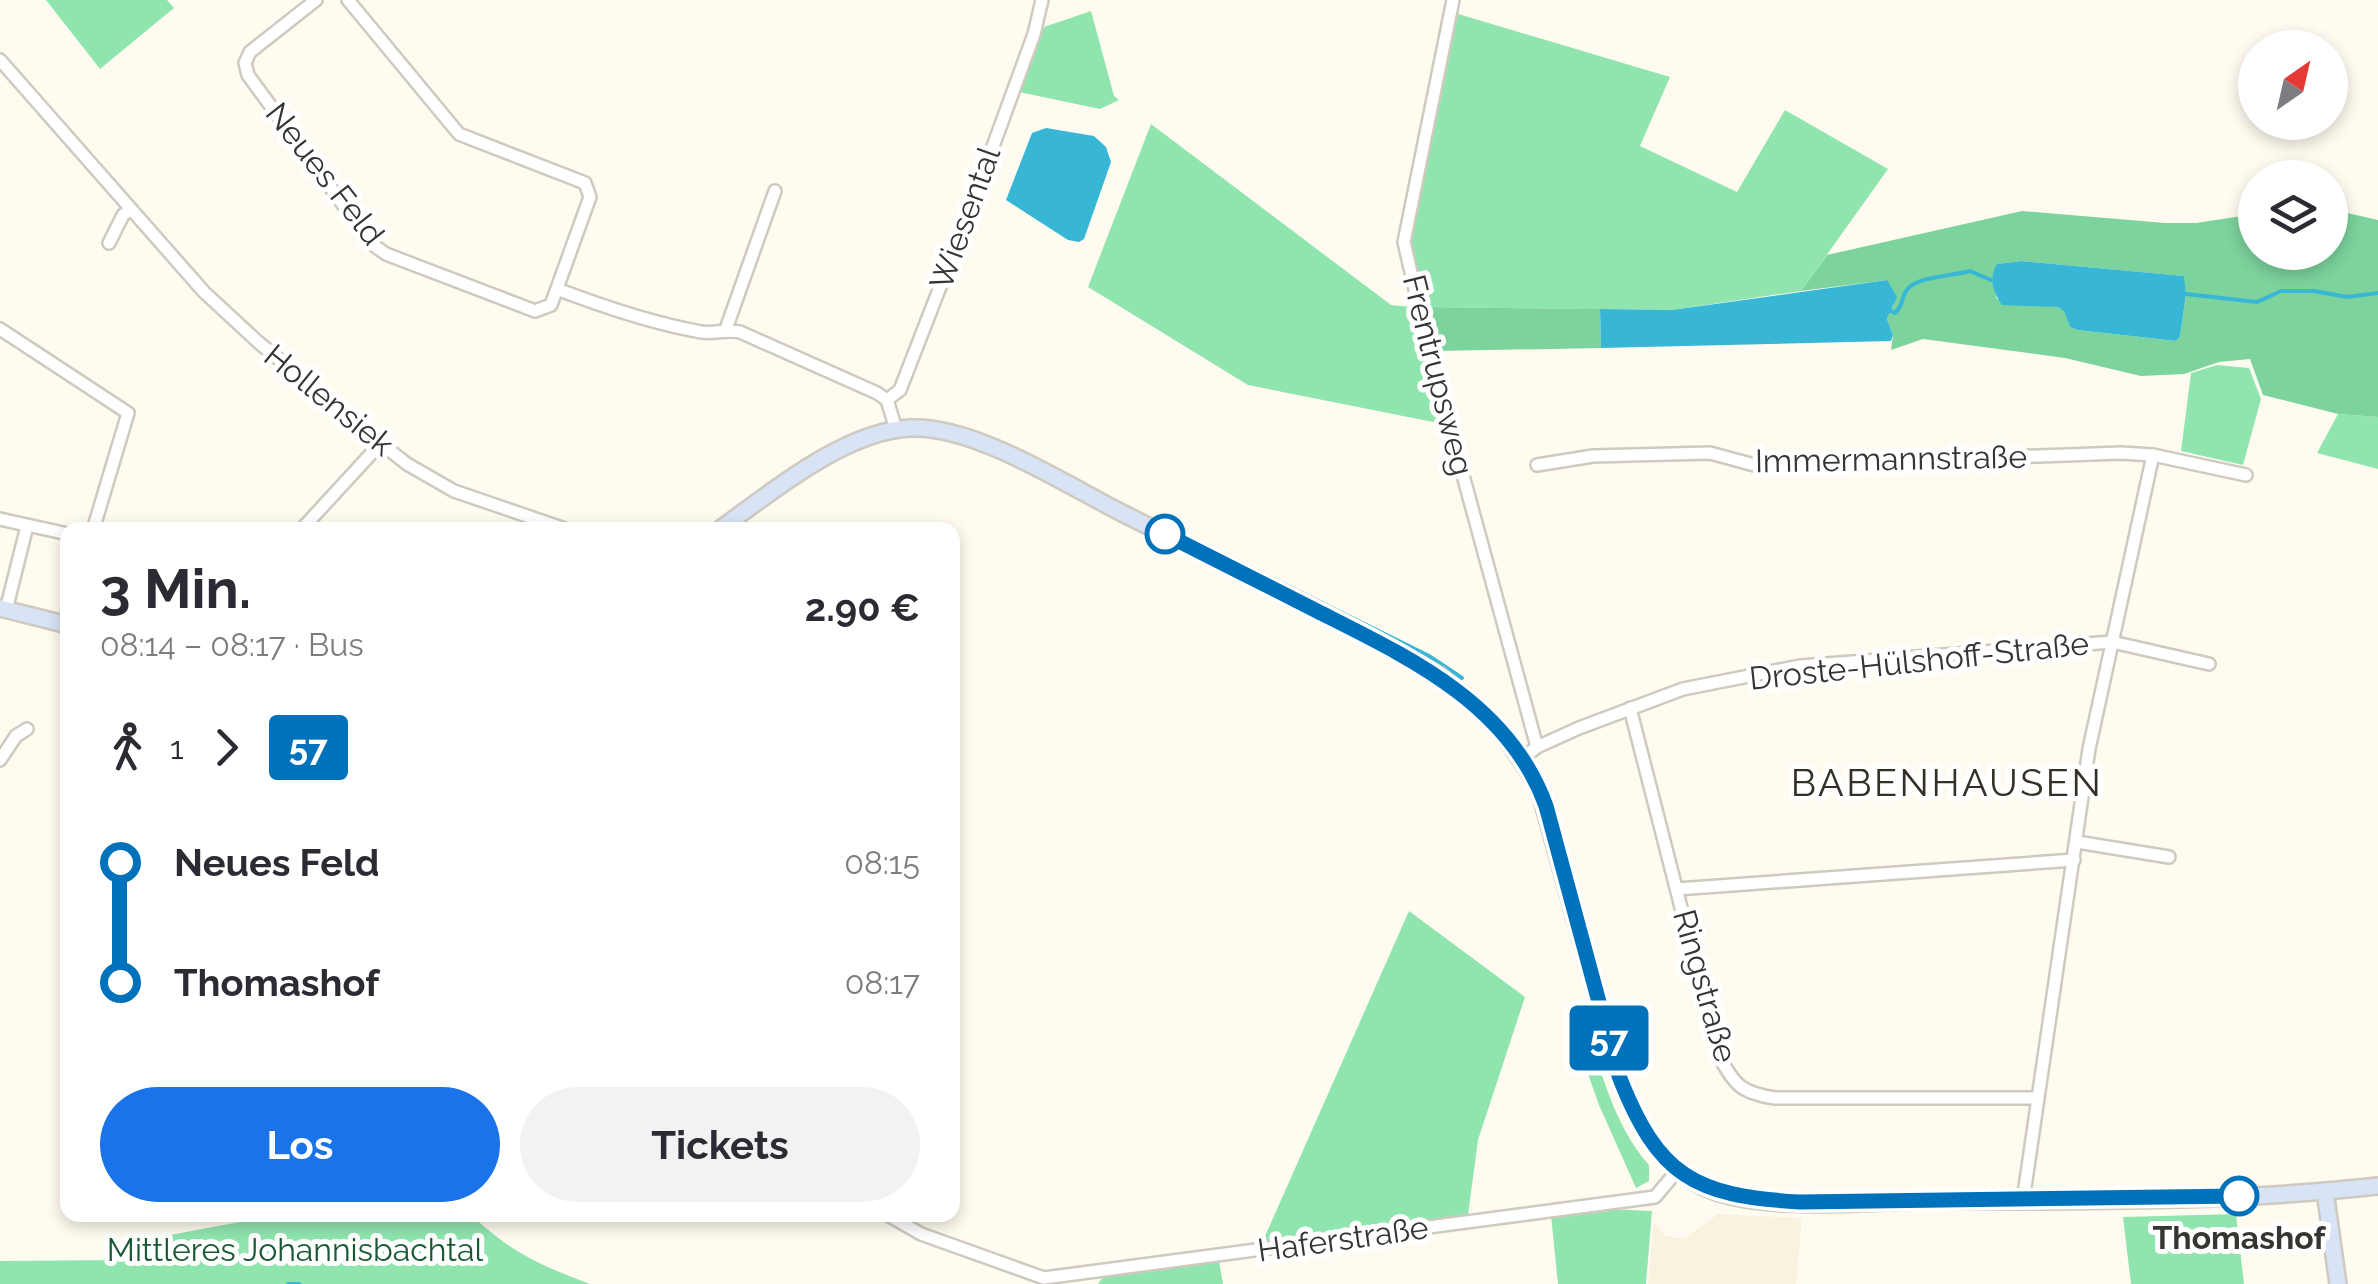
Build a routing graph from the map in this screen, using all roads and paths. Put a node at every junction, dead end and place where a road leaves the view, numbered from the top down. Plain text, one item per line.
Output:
1 (316, 0) edge
2 (348, 0) edge
3 (1042, 0) edge
4 (1453, 0) edge
5 (0, 60) edge
6 (775, 190) dead end
7 (130, 210) junction
8 (110, 244) dead end
9 (557, 290) junction
10 (726, 329) junction
11 (0, 330) edge
12 (886, 400) junction
13 (896, 429) junction
14 (380, 443) junction
15 (2153, 455) junction
16 (1537, 465) dead end
17 (2246, 475) dead end
18 (0, 518) edge
19 (95, 522) edge
20 (307, 522) edge
21 (545, 522) edge
22 (731, 522) edge
23 (27, 526) junction
24 (60, 532) edge
25 (3, 609) edge
26 (60, 624) edge
27 (2112, 642) junction
28 (2209, 664) dead end
29 (1630, 708) junction
30 (28, 729) dead end
31 (1537, 747) junction
32 (1522, 758) junction
33 (0, 760) edge
34 (2077, 842) junction
35 (2170, 857) dead end
36 (2074, 860) junction
37 (1677, 889) junction
38 (2037, 1098) junction
39 (1677, 1171) junction
40 (2378, 1186) edge
41 (2326, 1192) junction
42 (2024, 1201) junction
43 (900, 1222) edge
44 (2338, 1284) edge

1 - 9 street, Neues Feld
2 - 9 street
3 - 12 street, Wiesental
4 - 31 street, Frentrupsweg
5 - 7 street, Hollensiek
6 - 10 street
7 - 8 street
7 - 14 street, Hollensiek
9 - 10 street
10 - 12 street
11 - 19 street
12 - 13 street
13 - 22 main road
13 - 32 main road
14 - 20 street
14 - 21 street, Hollensiek
15 - 16 street, Immermannstraße
15 - 17 street, Immermannstraße
15 - 27 street
18 - 23 street
23 - 24 street
23 - 25 street
25 - 26 main road
27 - 28 street, Droste-Hülshoff-Straße
27 - 29 street, Droste-Hülshoff-Straße
27 - 34 street
29 - 31 street, Droste-Hülshoff-Straße
29 - 37 street, Ringstraße
30 - 33 street
31 - 32 street, Droste-Hülshoff-Straße
32 - 39 main road
34 - 35 street
34 - 36 street
36 - 37 street
36 - 38 street
37 - 38 street, Ringstraße
38 - 42 street
39 - 42 main road
39 - 43 street, Haferstraße
40 - 41 main road
41 - 42 main road
41 - 44 main road

